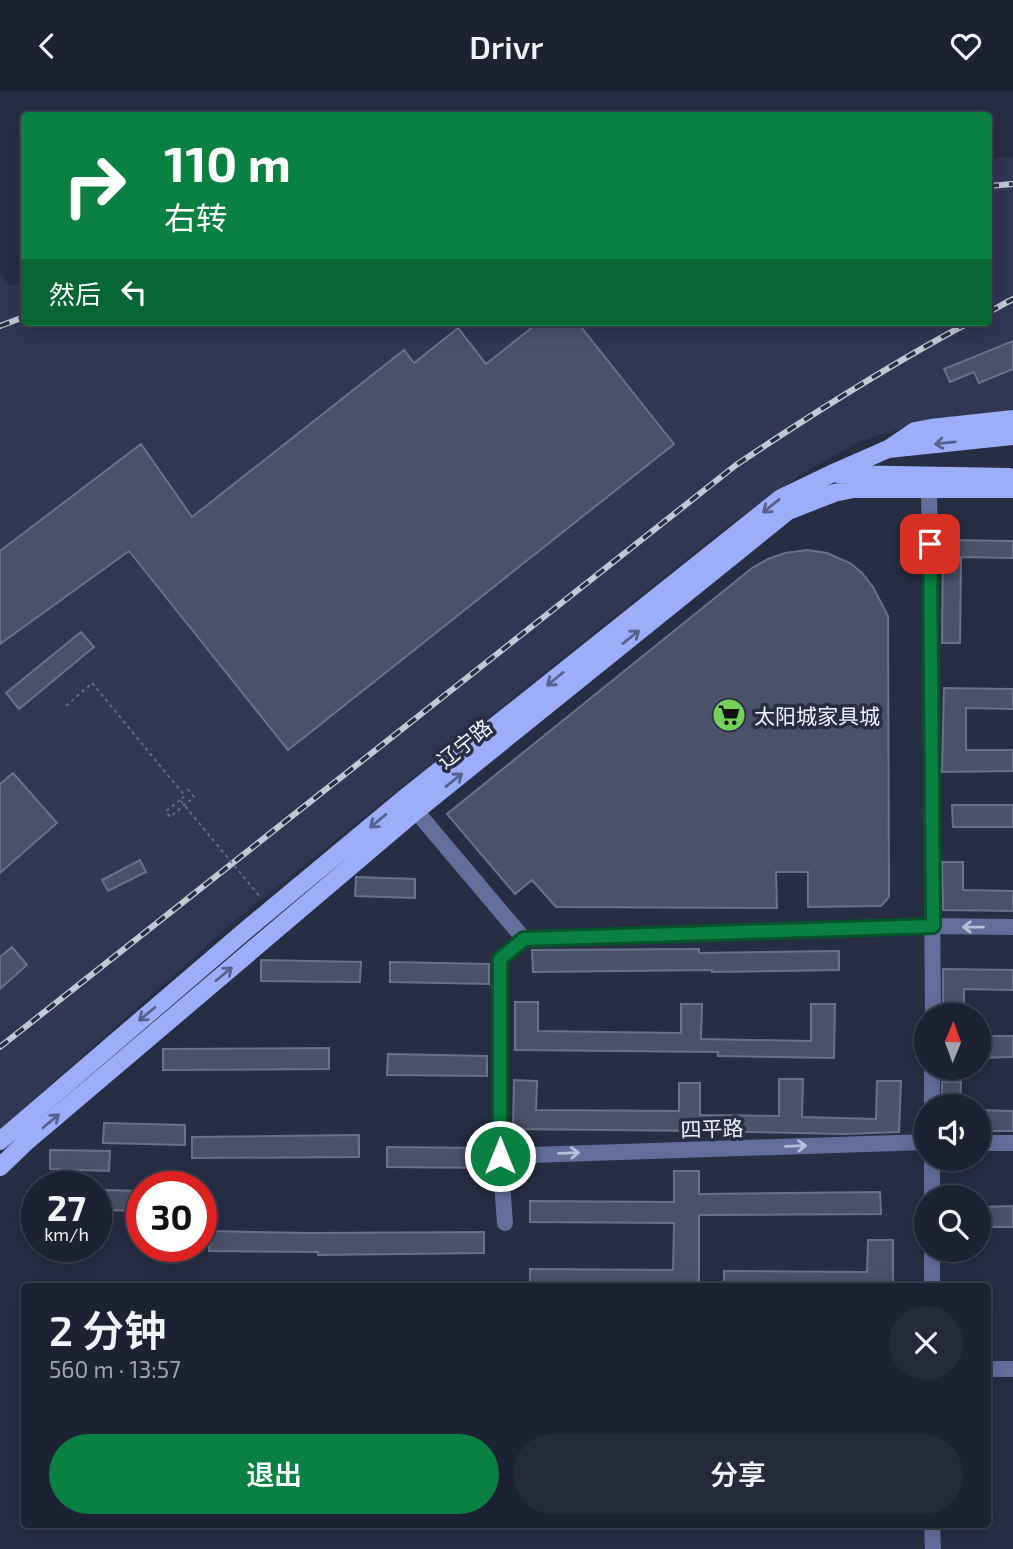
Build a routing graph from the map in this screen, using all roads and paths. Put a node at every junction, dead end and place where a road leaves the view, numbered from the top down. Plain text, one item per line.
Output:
1 (1013, 419) edge
2 (1013, 436) edge
3 (888, 449) junction
4 (831, 474) junction
5 (1013, 477) edge
6 (929, 482) junction
7 (1013, 489) edge
8 (66, 706) dead end
9 (186, 787) dead end
10 (180, 800) junction
11 (416, 811) junction
12 (261, 898) dead end
13 (933, 926) junction
14 (1013, 927) edge
15 (524, 939) junction
16 (933, 1003) edge
17 (0, 1141) edge
18 (914, 1142) edge
19 (991, 1143) edge
20 (1013, 1143) edge
21 (500, 1156) junction
22 (0, 1167) edge
23 (505, 1223) dead end
24 (932, 1262) edge
25 (932, 1283) edge
26 (991, 1369) edge
27 (1013, 1369) edge
28 (932, 1528) edge
29 (933, 1549) edge

1 - 3 main road
2 -> 3 main road
3 - 4 main road
4 - 6 main road, 辽宁路
4 -> 17 main road, 辽宁路
5 - 6 main road, 辽宁路
6 - 7 main road, 辽宁路
11 -> 6 main road, 辽宁路
6 - 13 street
8 - 10 path, bridge
9 - 10 path
10 - 12 path, bridge
11 - 15 street
22 -> 11 main road, 辽宁路
14 -> 13 street
13 - 15 street
13 - 16 street
15 - 21 street
21 -> 18 street, 四平路
19 - 20 street
21 - 23 street
24 - 25 street
26 - 27 street
28 - 29 street

